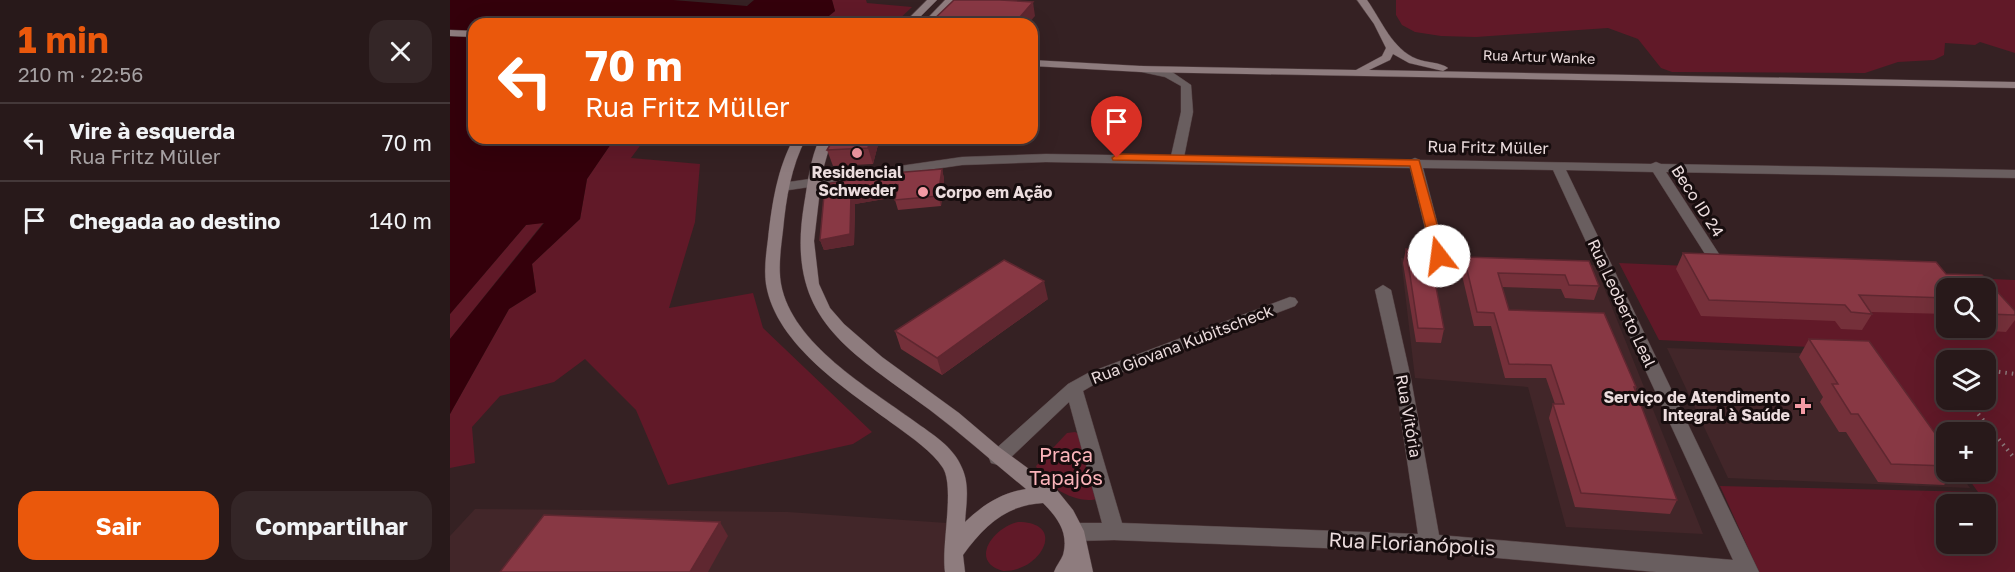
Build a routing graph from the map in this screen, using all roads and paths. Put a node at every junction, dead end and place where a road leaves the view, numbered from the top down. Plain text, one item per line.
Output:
1 (932, 0) edge
2 (950, 0) edge
3 (1362, 0) edge
4 (914, 18) edge
5 (933, 18) edge
6 (450, 33) edge
7 (468, 34) edge
8 (1391, 48) junction
9 (1038, 62) edge
10 (1141, 69) junction
11 (1345, 73) junction
12 (1691, 79) junction
13 (2015, 85) edge
14 (798, 144) edge
15 (824, 144) edge
16 (1177, 158) junction
17 (1415, 162) junction
18 (1557, 165) junction
19 (1656, 166) junction
20 (2015, 174) edge
21 (813, 184) junction
22 (782, 187) junction
23 (1712, 254) edge
24 (1439, 256) dead end
25 (1383, 291) dead end
26 (1290, 302) dead end
27 (1996, 371) edge
28 (2015, 374) edge
29 (1074, 388) junction
30 (1975, 410) edge
31 (2013, 454) edge
32 (998, 458) junction
33 (2015, 459) edge
34 (1049, 495) junction
35 (1114, 531) junction
36 (1075, 532) junction
37 (1430, 543) junction
38 (954, 563) edge
39 (1064, 572) edge
40 (1083, 572) edge
41 (1748, 572) edge

1 - 4 main road
2 - 5 main road
3 - 8 main road
6 - 7 main road
8 - 11 main road
8 - 12 main road, Rua Artur Wanke
9 - 10 main road
10 - 11 main road
10 - 16 street
11 - 12 main road
12 - 13 main road
14 - 22 main road
15 - 21 main road
16 - 17 street, Rua Fritz Müller
16 - 21 street, Rua Fritz Müller
17 - 18 street, Rua Fritz Müller
17 - 24 street
18 - 19 street, Rua Fritz Müller
18 - 41 street, Rua Leoberto Leal
19 - 20 street, Rua Fritz Müller
19 - 23 street, Beco ID 24
21 - 22 street, Rua Fritz Müller
21 - 32 main road
22 - 38 main road
25 - 37 street, Rua Vitória
26 - 29 street, Rua Giovana Kubitscheck
27 - 28 path
29 - 32 street, Rua Giovana Kubitscheck
29 - 35 street
30 - 31 path
31 - 33 path
32 - 34 main road
34 - 36 main road
34 - 38 main road
35 - 36 street, Rua Florianópolis
35 - 37 street, Rua Florianópolis
36 - 39 main road
36 - 40 main road
37 - 41 street, Rua Florianópolis

